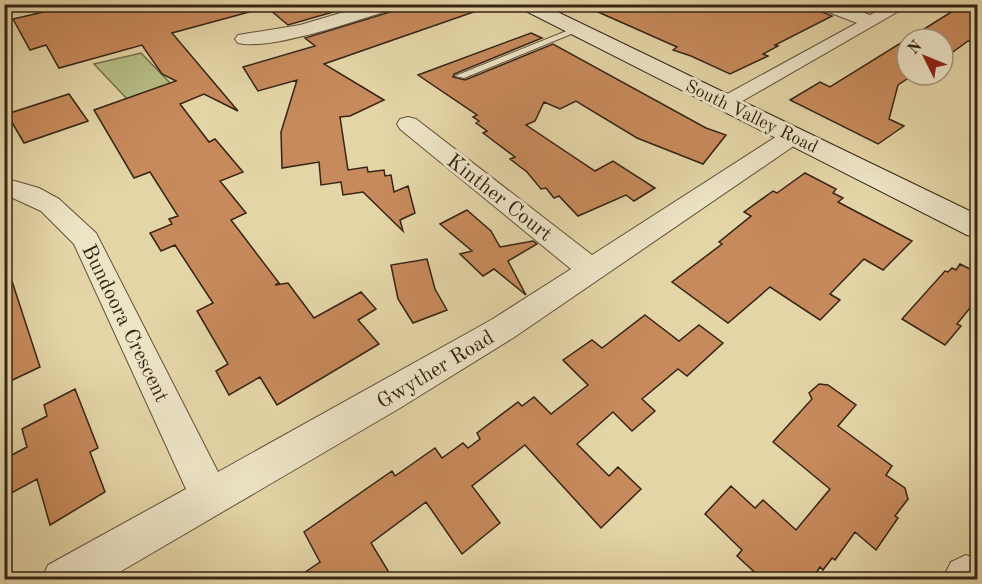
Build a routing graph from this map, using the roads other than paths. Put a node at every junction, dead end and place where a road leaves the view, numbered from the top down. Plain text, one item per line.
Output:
1 (390, 4) edge
2 (526, 4) edge
3 (824, 4) edge
4 (903, 4) edge
5 (871, 22) junction
6 (577, 30) junction
7 (244, 39) dead end
8 (460, 76) dead end
9 (725, 103) junction
10 (408, 124) dead end
11 (793, 136) junction
12 (4, 186) edge
13 (978, 228) edge
14 (592, 270) junction
15 (210, 496) junction
16 (63, 579) edge

1 - 7 street
2 - 6 main road, South Valley Road
3 - 5 street
4 - 5 street
5 - 9 street
6 - 8 lane
6 - 9 main road, South Valley Road
9 - 11 main road, South Valley Road
10 - 14 street, Kinther Court
11 - 13 main road, South Valley Road
11 - 14 street, Gwyther Road
12 - 15 street, Bundoora Crescent
14 - 15 street, Gwyther Road
15 - 16 street, Gwyther Road

